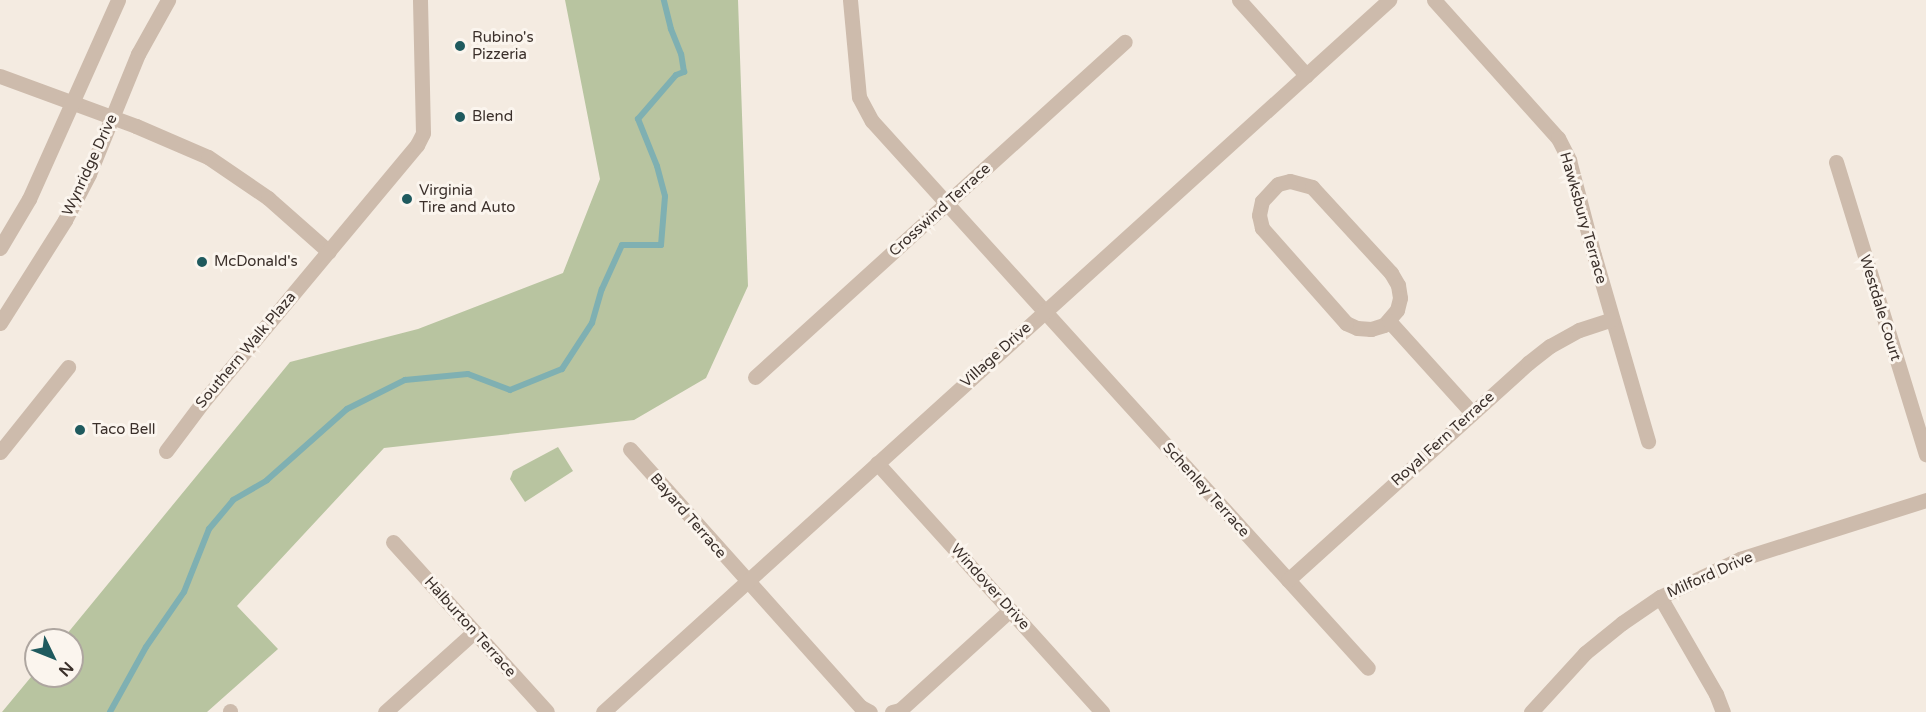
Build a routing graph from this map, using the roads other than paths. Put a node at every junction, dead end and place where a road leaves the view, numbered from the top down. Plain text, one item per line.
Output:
1 (118, 0) edge
2 (168, 0) edge
3 (420, 0) edge
4 (850, 0) edge
5 (1239, 0) edge
6 (1389, 0) edge
7 (1434, 0) edge
8 (1125, 42) dead end
9 (1306, 75) junction
10 (0, 76) edge
11 (72, 103) junction
12 (113, 117) junction
13 (1836, 162) dead end
14 (947, 203) junction
15 (0, 248) edge
16 (328, 252) junction
17 (1044, 311) junction
18 (1612, 319) junction
19 (1389, 321) junction
20 (0, 323) edge
21 (68, 368) dead end
22 (755, 377) dead end
23 (1472, 413) junction
24 (1648, 441) dead end
25 (630, 449) dead end
26 (166, 451) dead end
27 (0, 452) edge
28 (1926, 453) edge
29 (877, 463) junction
30 (1926, 500) edge
31 (393, 542) dead end
32 (1288, 580) junction
33 (746, 582) junction
34 (1660, 597) junction
35 (1010, 610) junction
36 (474, 632) junction
37 (1368, 668) dead end
38 (386, 712) edge
39 (547, 712) edge
40 (603, 712) edge
41 (870, 712) edge
42 (892, 712) edge
43 (1102, 712) edge
44 (1531, 712) edge
45 (1723, 712) edge

1 - 11 street
2 - 12 street, Wynridge Drive
3 - 16 street, Southern Walk Plaza
4 - 14 street, Schenley Terrace
5 - 9 street
6 - 9 street, Village Drive
7 - 18 street, Hawksbury Terrace
8 - 14 street, Crosswind Terrace
9 - 17 street, Village Drive
10 - 11 street
11 - 12 street
11 - 15 street
12 - 16 street
12 - 20 street, Wynridge Drive
13 - 28 street, Westdale Court
14 - 17 street, Schenley Terrace
14 - 22 street, Crosswind Terrace
16 - 26 street, Southern Walk Plaza
17 - 29 street, Village Drive
17 - 32 street, Schenley Terrace
18 - 23 street, Royal Fern Terrace
18 - 24 street, Hawksbury Terrace
19 - 19 street
19 - 23 street
21 - 27 street
23 - 32 street, Royal Fern Terrace
25 - 33 street, Bayard Terrace
29 - 33 street, Village Drive
29 - 35 street, Windover Drive
30 - 34 street, Milford Drive
31 - 36 street, Halburton Terrace
32 - 37 street, Schenley Terrace
33 - 40 street, Village Drive
33 - 41 street, Bayard Terrace
34 - 44 street, Milford Drive
34 - 45 street
35 - 42 street
35 - 43 street, Windover Drive
36 - 38 street
36 - 39 street, Halburton Terrace

